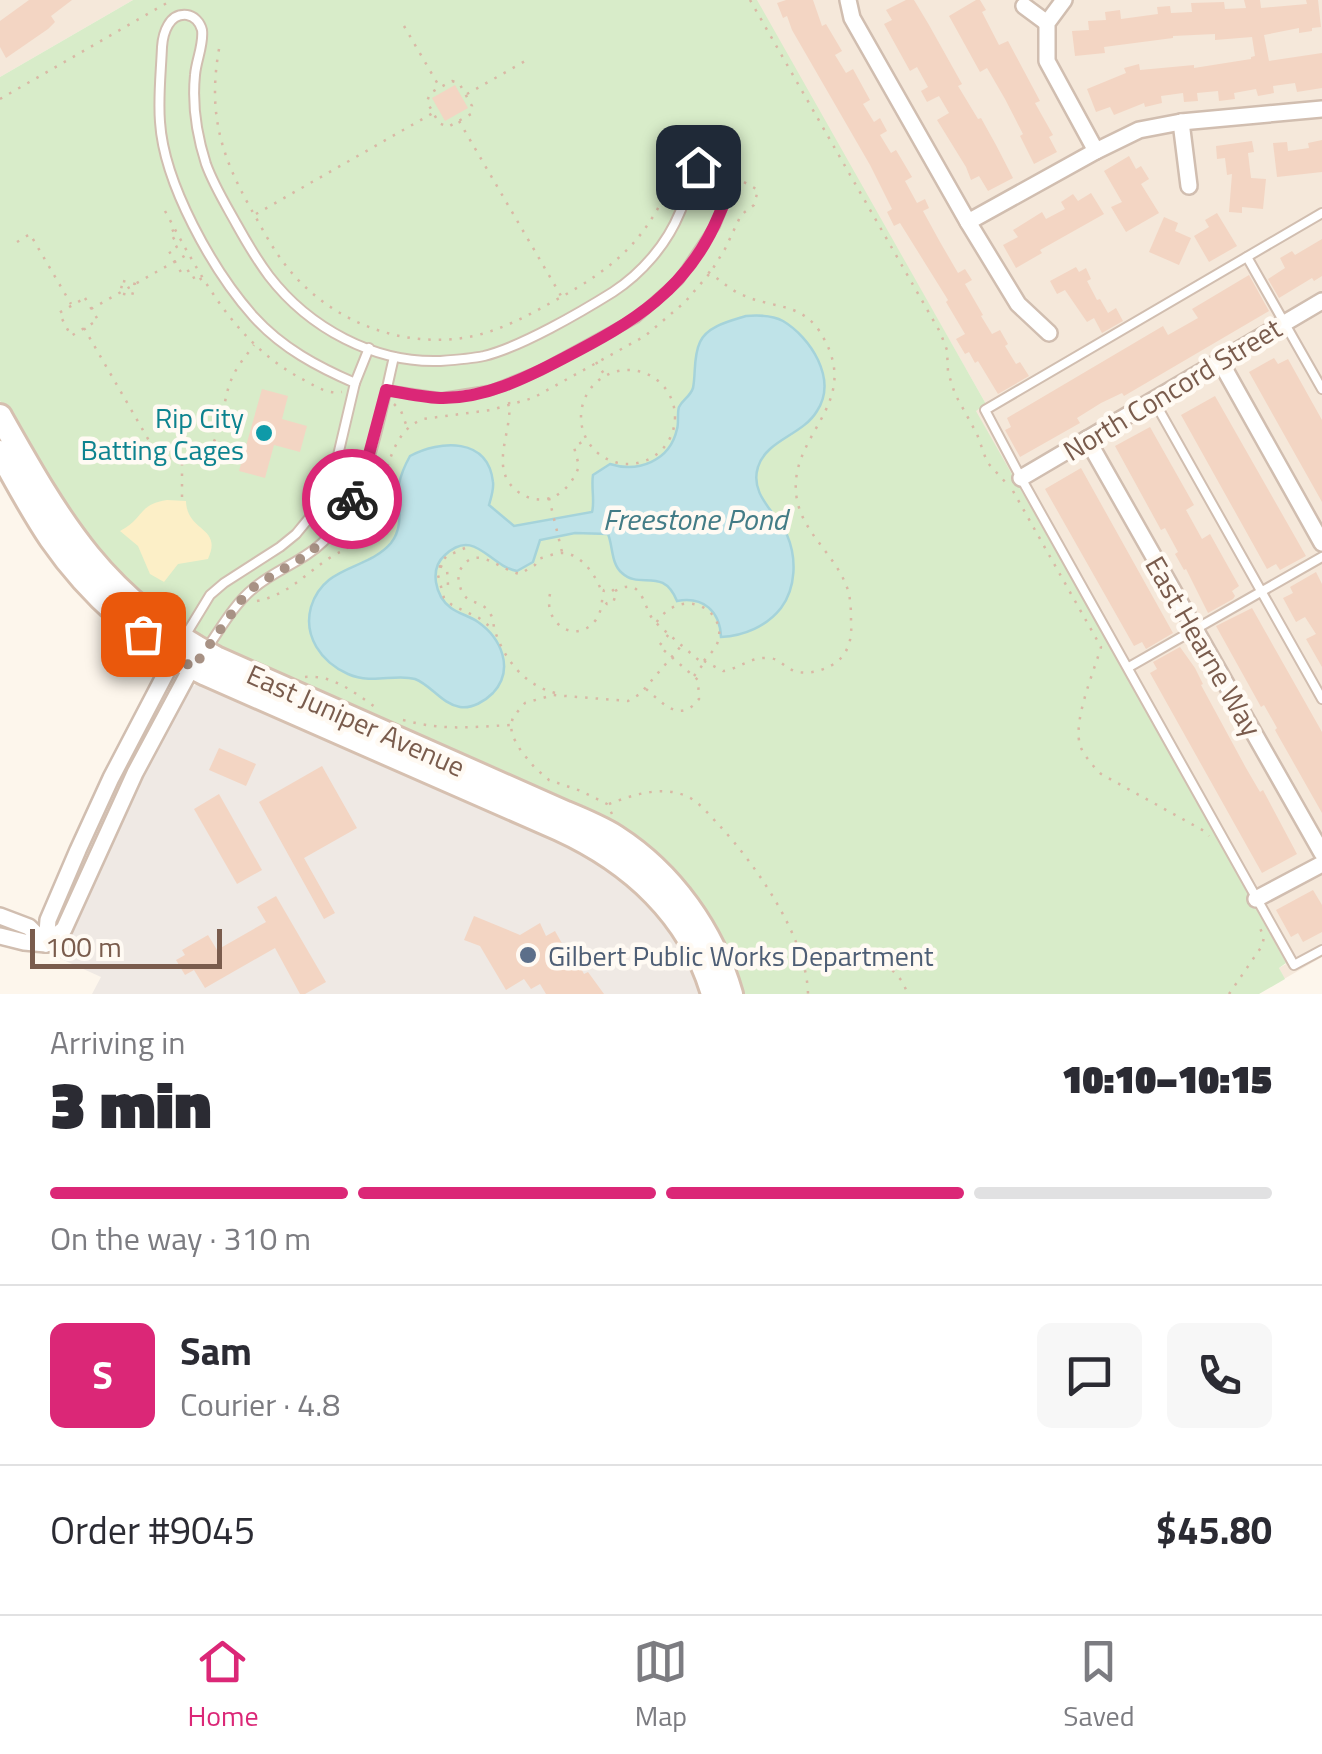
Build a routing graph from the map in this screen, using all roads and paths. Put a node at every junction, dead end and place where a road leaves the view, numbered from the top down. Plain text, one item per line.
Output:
1 (172, 0) edge
2 (750, 0) edge
3 (848, 0) edge
4 (1064, 0) edge
5 (1024, 6) dead end
6 (1047, 23) junction
7 (404, 26) dead end
8 (219, 49) dead end
9 (527, 60) dead end
10 (440, 87) junction
11 (466, 95) junction
12 (0, 99) edge
13 (1322, 109) edge
14 (433, 113) junction
15 (459, 121) junction
16 (1181, 122) junction
17 (1096, 151) junction
18 (690, 163) dead end
19 (740, 175) dead end
20 (1189, 186) dead end
21 (1322, 214) edge
22 (254, 215) junction
23 (968, 222) junction
24 (175, 229) dead end
25 (17, 242) dead end
26 (189, 254) dead end
27 (1247, 258) junction
28 (175, 262) junction
29 (709, 272) junction
30 (202, 278) dead end
31 (136, 284) junction
32 (120, 293) junction
33 (562, 299) junction
34 (1322, 300) edge
35 (71, 306) junction
36 (92, 309) junction
37 (1285, 322) junction
38 (84, 328) junction
39 (1049, 333) dead end
40 (254, 345) dead end
41 (369, 348) junction
42 (394, 357) junction
43 (1220, 361) junction
44 (597, 362) junction
45 (605, 375) junction
46 (355, 383) junction
47 (1322, 389) edge
48 (385, 395) junction
49 (1154, 401) junction
50 (509, 404) junction
51 (0, 416) edge
52 (408, 428) junction
53 (586, 439) junction
54 (1087, 439) junction
55 (0, 452) edge
56 (182, 461) junction
57 (1021, 478) junction
58 (548, 498) junction
59 (182, 501) dead end
60 (1322, 543) edge
61 (465, 548) dead end
62 (562, 553) junction
63 (1322, 557) edge
64 (440, 566) junction
65 (442, 590) junction
66 (615, 591) junction
67 (1262, 591) junction
68 (602, 593) junction
69 (550, 594) dead end
70 (602, 599) junction
71 (252, 602) dead end
72 (656, 623) junction
73 (494, 630) junction
74 (1195, 630) junction
75 (669, 634) junction
76 (682, 645) junction
77 (189, 654) junction
78 (672, 657) junction
79 (705, 662) junction
80 (1129, 667) junction
81 (694, 676) junction
82 (296, 680) dead end
83 (645, 688) junction
84 (561, 694) junction
85 (1322, 698) edge
86 (386, 714) dead end
87 (400, 720) dead end
88 (511, 725) junction
89 (1214, 844) dead end
90 (1322, 853) edge
91 (1322, 864) edge
92 (1255, 908) junction
93 (0, 916) edge
94 (0, 936) edge
95 (46, 944) junction
96 (1322, 950) edge
97 (884, 951) dead end
98 (713, 994) edge
99 (731, 994) edge
100 (808, 994) edge
101 (908, 994) edge
102 (1230, 994) edge

1 - 12 path
2 - 89 path
3 - 23 street
4 - 6 street
5 - 6 street
6 - 17 street
7 - 10 path
8 - 22 path
9 - 11 path
10 - 11 path
10 - 14 path
11 - 15 path
13 - 16 street
14 - 15 path
14 - 22 path
15 - 33 path
16 - 17 street
16 - 20 street
17 - 23 street
18 - 33 path
19 - 29 path
21 - 27 lane
22 - 33 path
23 - 39 street
24 - 28 path
25 - 35 path
26 - 28 path
27 - 37 lane
27 - 57 lane
28 - 30 path
28 - 31 path
29 - 44 path
29 - 79 path
31 - 32 path
31 - 32 path
31 - 32 path
32 - 36 path
34 - 37 street, North Concord Street
35 - 36 path
35 - 38 path
36 - 38 path
37 - 43 street, North Concord Street
37 - 47 lane
38 - 56 path
40 - 56 path
41 - 42 lane
41 - 46 lane
41 - 46 lane
42 - 48 lane
42 - 48 lane
43 - 49 street, North Concord Street
43 - 60 street
44 - 45 path
44 - 50 path
45 - 53 path
45 - 53 path
46 - 77 lane
48 - 52 path
48 - 77 lane
49 - 54 street, North Concord Street
49 - 67 lane
50 - 52 path
50 - 58 path
51 - 77 street, East Juniper Avenue
52 - 71 path
53 - 58 path
54 - 57 street, North Concord Street
54 - 74 street, East Hearne Way
55 - 77 street, East Juniper Avenue
56 - 59 path
57 - 80 lane
58 - 62 path
61 - 64 path
62 - 68 path
62 - 73 path
63 - 67 lane
64 - 65 path
64 - 65 path
65 - 73 path
66 - 68 path
66 - 70 path
66 - 72 path
67 - 74 lane
67 - 85 lane
68 - 70 path
69 - 70 path
72 - 75 path
72 - 79 path
73 - 84 path
74 - 80 lane
74 - 90 street, East Hearne Way
75 - 76 path
75 - 78 path
76 - 78 path
76 - 79 path
77 - 95 street
77 - 98 street, East Juniper Avenue
77 - 99 street, East Juniper Avenue
78 - 81 path
78 - 83 path
79 - 81 path
80 - 92 lane
81 - 83 path
82 - 86 path
83 - 84 path
84 - 88 path
87 - 88 path
88 - 100 path
91 - 92 street
92 - 96 lane
92 - 102 path
93 - 95 street
94 - 95 street
97 - 101 path

